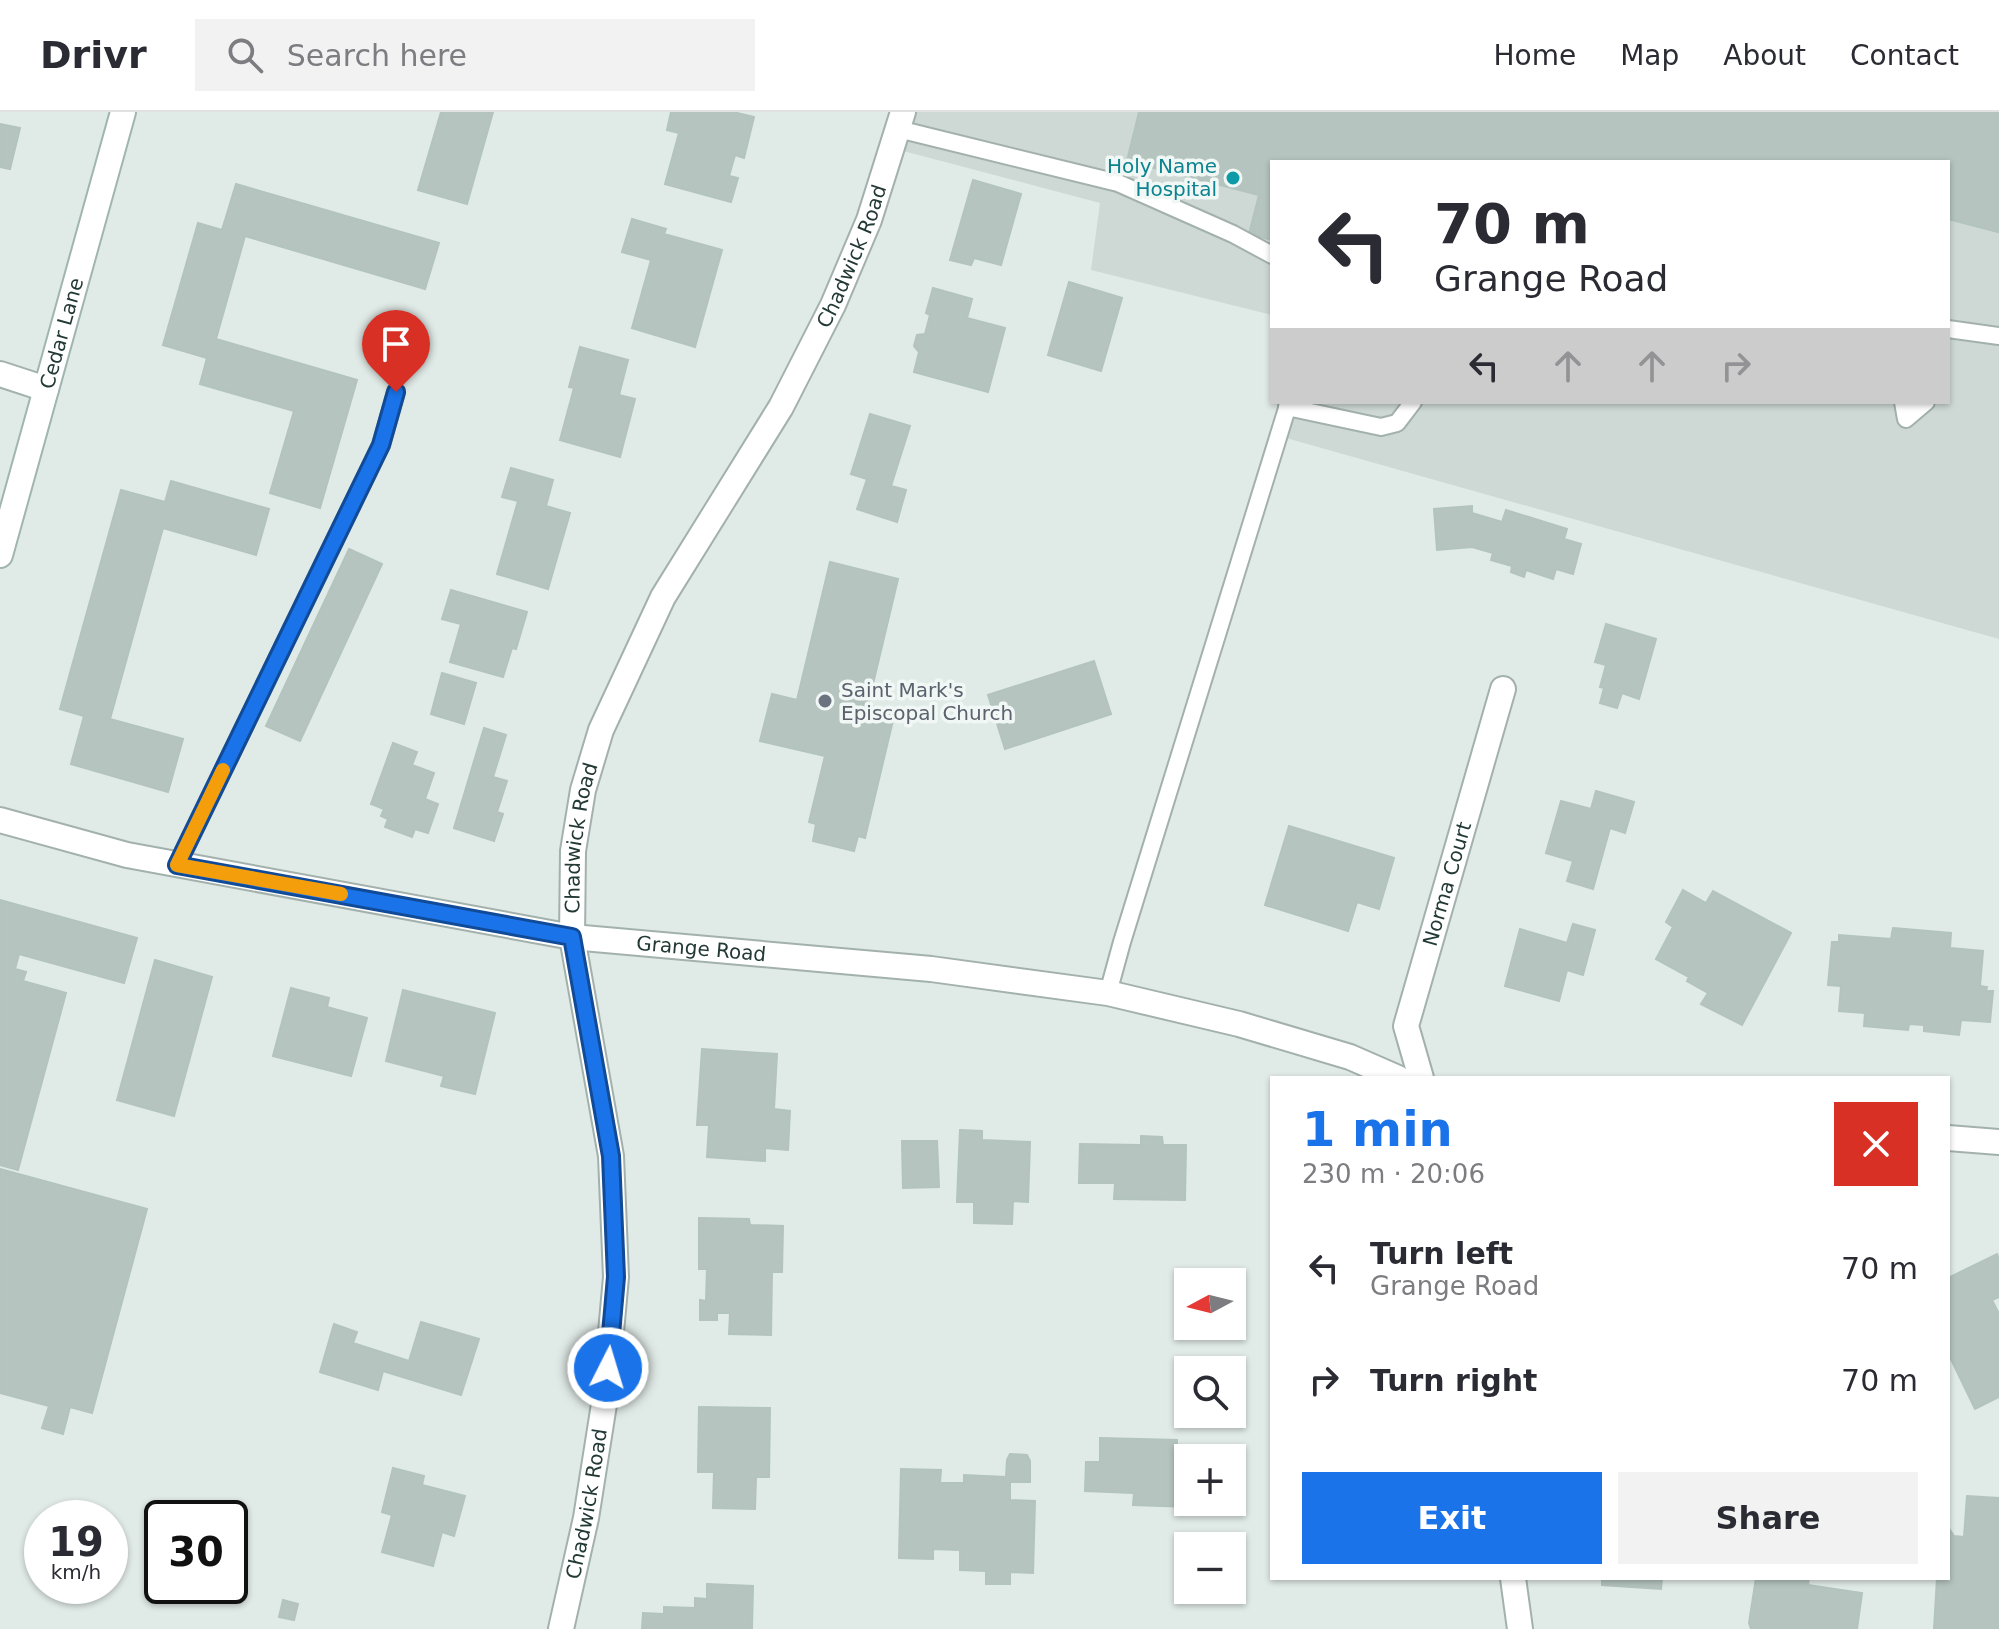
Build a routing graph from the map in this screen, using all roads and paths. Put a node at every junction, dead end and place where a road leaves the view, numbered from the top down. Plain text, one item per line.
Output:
1 (123, 112) edge
2 (901, 120) edge
3 (1270, 254) edge
4 (1950, 329) edge
5 (1999, 336) edge
6 (0, 374) edge
7 (46, 389) junction
8 (396, 392) dead end
9 (1411, 404) edge
10 (1903, 404) edge
11 (1924, 404) edge
12 (1288, 405) edge
13 (0, 555) edge
14 (1503, 689) dead end
15 (0, 820) edge
16 (177, 865) junction
17 (572, 937) junction
18 (1108, 993) junction
19 (1393, 1076) edge
20 (1420, 1076) edge
21 (1950, 1138) edge
22 (1999, 1142) edge
23 (1513, 1580) edge
24 (561, 1629) edge
25 (1520, 1629) edge

1 - 7 street, Cedar Lane
2 - 3 lane
2 - 17 street, Chadwick Road
4 - 5 lane
6 - 7 street
7 - 13 street, Cedar Lane
8 - 16 lane
9 - 12 lane
10 - 11 lane
12 - 18 lane
14 - 20 street, Norma Court
15 - 16 street, Grange Road
16 - 17 street, Grange Road
17 - 18 street, Grange Road
17 - 24 street, Chadwick Road
18 - 19 street, Grange Road
21 - 22 street
23 - 25 street

